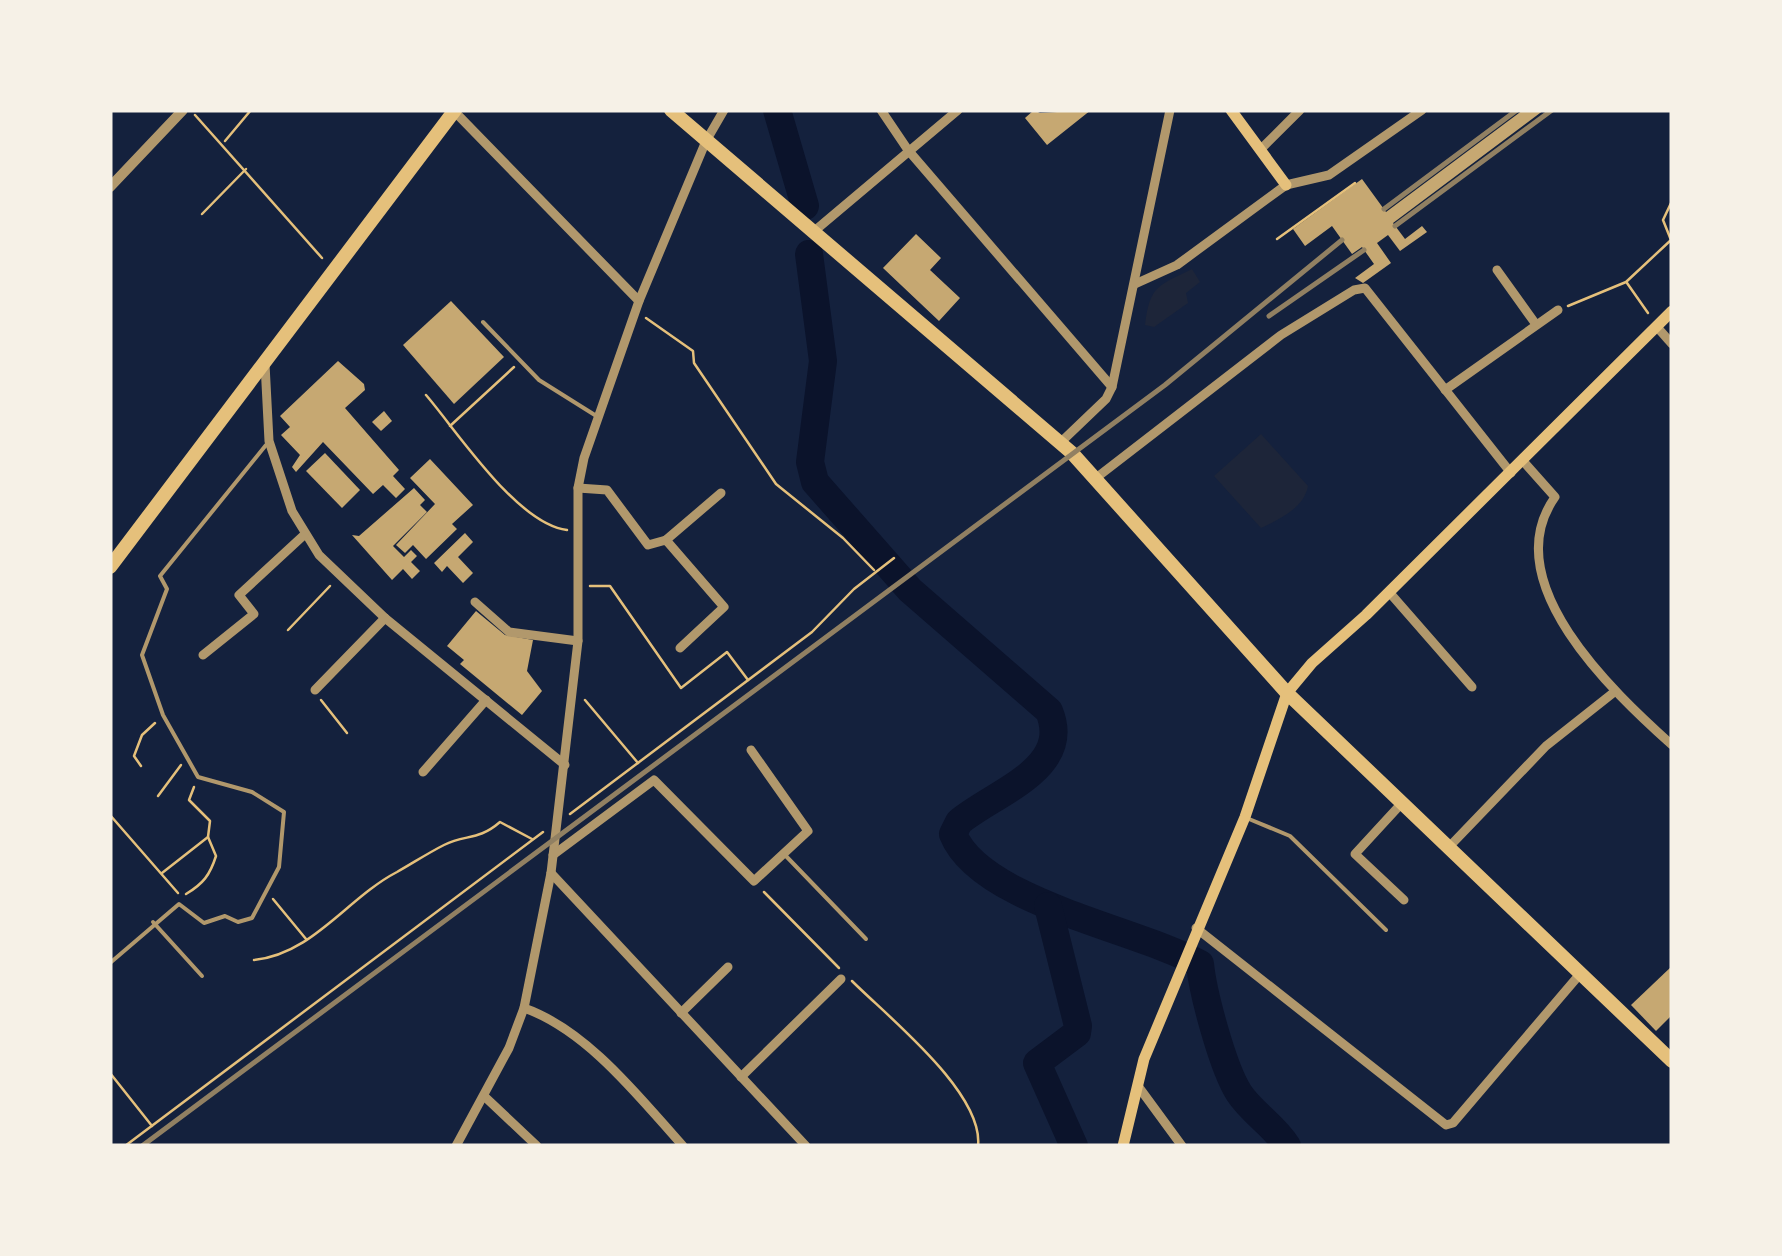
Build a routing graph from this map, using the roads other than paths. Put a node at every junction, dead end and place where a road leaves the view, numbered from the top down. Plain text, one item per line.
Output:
1 (187, 110) edge
2 (454, 110) edge
3 (671, 110) edge
4 (724, 110) edge
5 (880, 110) edge
6 (958, 110) edge
7 (1170, 110) edge
8 (1231, 110) edge
9 (1300, 110) edge
10 (1422, 110) edge
11 (706, 141) junction
12 (908, 150) junction
13 (1260, 150) junction
14 (1286, 184) junction
15 (110, 187) edge
16 (812, 233) junction
17 (1497, 270) dead end
18 (1135, 284) junction
19 (639, 302) junction
20 (1558, 310) road end
21 (1672, 312) edge
22 (483, 322) dead end
23 (1534, 323) junction
24 (1657, 327) junction
25 (1672, 344) edge
26 (264, 363) junction
27 (1112, 386) junction
28 (1444, 390) junction
29 (598, 417) junction
30 (269, 441) junction
31 (1060, 442) junction
32 (1524, 460) junction
33 (1511, 473) junction
34 (1096, 478) junction
35 (578, 488) junction
36 (721, 493) dead end
37 (304, 536) junction
38 (666, 540) junction
39 (110, 567) edge
40 (1389, 592) junction
41 (475, 602) dead end
42 (385, 618) junction
43 (578, 641) junction
44 (680, 648) dead end
45 (203, 656) dead end
46 (1472, 687) dead end
47 (315, 690) road end
48 (1288, 693) junction
49 (1614, 693) junction
50 (486, 700) junction
51 (1672, 744) edge
52 (751, 750) dead end
53 (565, 765) junction
54 (423, 772) dead end
55 (1400, 804) junction
56 (1244, 817) junction
57 (1448, 848) junction
58 (552, 854) junction
59 (784, 854) junction
60 (551, 873) junction
61 (1404, 900) dead end
62 (153, 922) junction
63 (1196, 928) junction
64 (1386, 930) dead end
65 (866, 939) dead end
66 (110, 964) edge
67 (728, 967) dead end
68 (1580, 974) junction
69 (202, 976) dead end
70 (847, 980) road end
71 (524, 1008) junction
72 (682, 1012) junction
73 (1672, 1062) edge
74 (741, 1077) junction
75 (1138, 1086) junction
76 (484, 1096) junction
77 (456, 1146) edge
78 (538, 1146) edge
79 (683, 1146) edge
80 (806, 1146) edge
81 (1123, 1146) edge
82 (1182, 1146) edge

1 - 15 street
2 - 19 street
2 - 26 highway
3 - 11 highway
4 - 11 street
5 - 12 street
6 - 12 street
7 - 18 street
8 - 13 main road
9 - 13 street
10 - 14 street
11 - 16 highway
11 - 19 street
12 - 16 street
12 - 27 street
13 - 14 main road
14 - 18 street
16 - 31 highway
17 - 23 street
18 - 27 street
19 - 29 street
20 - 23 street
21 - 24 main road
22 - 29 lane
23 - 28 street
24 - 25 street
24 - 32 main road
26 - 30 street
26 - 39 highway
27 - 31 street
28 - 33 street
28 - 34 street
29 - 35 street
30 - 37 street
30 - 62 lane
31 - 34 highway
32 - 33 main road
32 - 49 street
33 - 40 main road
34 - 48 highway
35 - 38 street
35 - 43 street
36 - 38 street
37 - 42 street
37 - 45 street
38 - 44 street
40 - 46 street
40 - 48 main road
41 - 43 street
42 - 47 street
42 - 50 street
43 - 53 street
48 - 55 highway
48 - 56 main road
49 - 51 street
49 - 57 street
50 - 53 street
50 - 54 street
52 - 59 street
53 - 58 street
55 - 57 highway
55 - 61 street
56 - 63 main road
56 - 64 lane
57 - 68 highway
58 - 59 street
58 - 60 street
59 - 65 lane
60 - 71 street
60 - 72 street
62 - 66 lane
62 - 69 lane
63 - 68 street
63 - 75 main road
67 - 72 street
68 - 73 highway
70 - 74 street
71 - 76 street
71 - 79 street
72 - 74 street
74 - 80 street
75 - 81 main road
75 - 82 street
76 - 77 street
76 - 78 street

